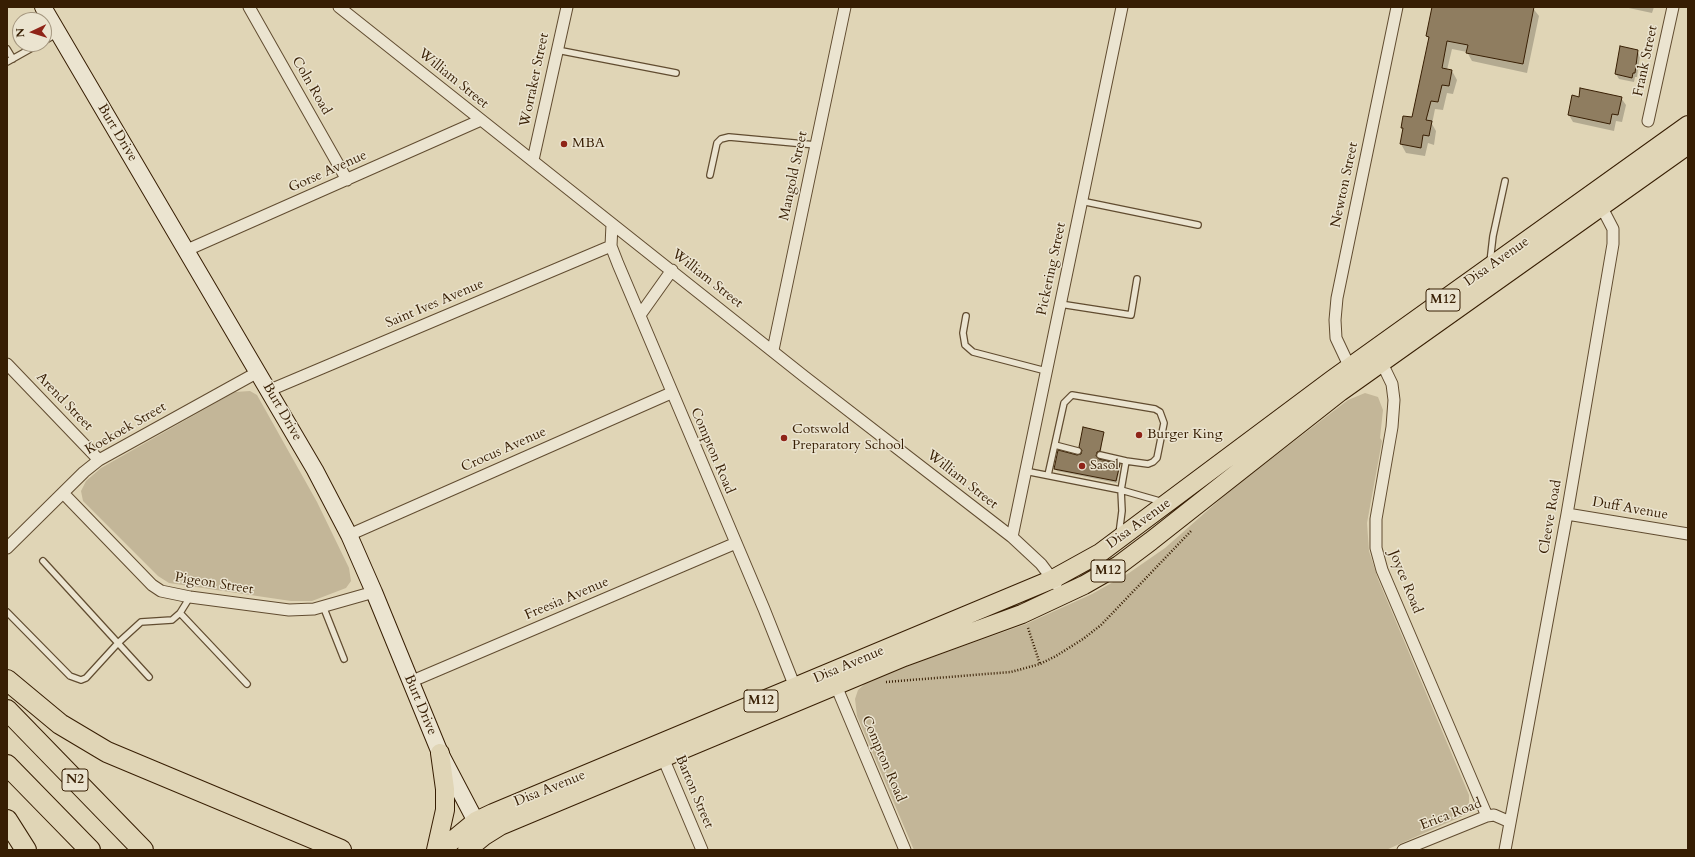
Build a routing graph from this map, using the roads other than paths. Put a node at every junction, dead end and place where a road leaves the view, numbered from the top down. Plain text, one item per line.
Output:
1 (43, 7) edge
2 (249, 7) edge
3 (339, 7) edge
4 (567, 7) edge
5 (845, 7) edge
6 (1122, 7) edge
7 (1398, 7) edge
8 (1673, 7) edge
9 (58, 33) junction
10 (52, 36) edge
11 (7, 49) edge
12 (557, 50) junction
13 (25, 52) edge
14 (13, 59) junction
15 (7, 62) edge
16 (676, 73) dead end
17 (481, 120) junction
18 (1648, 121) dead end
19 (1688, 125) edge
20 (1688, 144) edge
21 (816, 146) junction
22 (533, 160) junction
23 (710, 174) dead end
24 (347, 180) junction
25 (1505, 181) dead end
26 (1597, 199) junction
27 (1081, 201) junction
28 (612, 224) junction
29 (1198, 225) dead end
30 (611, 246) junction
31 (187, 250) junction
32 (1490, 266) junction
33 (672, 270) junction
34 (1137, 279) dead end
35 (1060, 304) junction
36 (640, 315) junction
37 (966, 316) dead end
38 (773, 350) junction
39 (1379, 356) junction
40 (7, 364) edge
41 (1046, 371) junction
42 (258, 372) junction
43 (1353, 374) junction
44 (270, 390) junction
45 (671, 393) junction
46 (1055, 445) junction
47 (1078, 451) dead end
48 (1100, 455) dead end
49 (99, 460) junction
50 (1126, 461) junction
51 (1025, 471) junction
52 (1048, 475) junction
53 (1121, 490) junction
54 (63, 493) junction
55 (1168, 503) junction
56 (1567, 514) junction
57 (1688, 534) edge
58 (349, 535) junction
59 (1012, 537) junction
60 (1116, 541) junction
61 (736, 543) junction
62 (7, 548) edge
63 (43, 561) dead end
64 (1053, 579) junction
65 (374, 592) junction
66 (1062, 596) junction
67 (190, 597) junction
68 (323, 606) junction
69 (7, 612) edge
70 (180, 612) junction
71 (118, 643) junction
72 (344, 659) dead end
73 (149, 677) dead end
74 (833, 679) junction
75 (7, 680) edge
76 (410, 682) junction
77 (247, 684) dead end
78 (798, 693) junction
79 (7, 710) edge
80 (660, 752) junction
81 (440, 753) junction
82 (7, 765) edge
83 (1487, 816) junction
84 (7, 820) edge
85 (1510, 822) junction
86 (480, 828) junction
87 (26, 850) edge
88 (90, 850) edge
89 (143, 850) edge
90 (341, 850) edge
91 (436, 850) edge
92 (441, 850) edge
93 (467, 850) edge
94 (702, 850) edge
95 (905, 850) edge
96 (1403, 850) edge
97 (1505, 850) edge

1 - 9 street, Burt Drive
2 - 24 street, Coln Road
3 - 17 street, William Street
4 - 12 street, Worraker Street
5 - 21 street, Mangold Street
6 - 27 street, Pickering Street
7 - 43 street, Newton Street
8 - 18 street, Frank Street
9 - 10 lane
9 - 31 street, Burt Drive
11 - 14 lane
12 - 16 lane
12 - 22 street, Worraker Street
13 - 14 lane
14 - 15 lane
17 - 22 street, William Street
17 - 24 street, Gorse Avenue
19 - 26 main road, Disa Avenue / M12
20 - 26 main road, Disa Avenue / M12
21 - 23 lane
21 - 38 street, Mangold Street
22 - 28 street, William Street
24 - 31 street, Gorse Avenue
25 - 32 lane
26 - 32 main road, Disa Avenue / M12
26 - 39 main road, Disa Avenue / M12
26 - 56 street, Cleeve Road
27 - 29 lane
27 - 35 street, Pickering Street
28 - 30 street, Compton Road
28 - 33 street, William Street
30 - 36 street, Compton Road
30 - 44 street, Saint Ives Avenue
31 - 42 street, Burt Drive
32 - 39 main road, Disa Avenue / M12
33 - 36 street
33 - 38 street, William Street
34 - 35 lane
35 - 41 street, Pickering Street
36 - 45 street, Compton Road
37 - 41 lane
38 - 59 street, William Street
39 - 43 main road, Disa Avenue / M12
39 - 83 street, Joyce Road
40 - 49 street, Arend Street
41 - 51 street, Pickering Street
42 - 44 street, Burt Drive
42 - 49 street, Koekoek Street
43 - 55 main road, Disa Avenue / M12
43 - 66 main road, Disa Avenue / M12
44 - 58 street, Burt Drive
45 - 58 street, Crocus Avenue
45 - 61 street, Compton Road
46 - 47 lane
46 - 50 lane
46 - 52 lane
48 - 50 lane
49 - 54 street, Koekoek Street
50 - 53 lane
51 - 52 lane
51 - 59 street, Pickering Street
52 - 53 lane
53 - 55 lane
53 - 60 lane
54 - 62 street, Koekoek Street
54 - 67 street, Pigeon Street
55 - 60 main road, Disa Avenue / M12
56 - 57 street, Duff Avenue
56 - 85 street, Cleeve Road
58 - 65 street, Burt Drive
59 - 64 street, William Street
60 - 64 main road, Disa Avenue / M12
61 - 76 street, Freesia Avenue
61 - 78 street, Compton Road
63 - 71 lane
64 - 66 street, William Street
64 - 74 main road, Disa Avenue / M12
65 - 68 street, Pigeon Street
65 - 76 street, Burt Drive
66 - 74 main road, Disa Avenue / M12
67 - 68 street, Pigeon Street
67 - 70 lane
68 - 72 lane
69 - 71 lane
70 - 71 lane
70 - 77 lane
71 - 73 lane
74 - 78 main road, Disa Avenue / M12
74 - 95 street, Compton Road
75 - 90 highway
76 - 81 street, Burt Drive
78 - 80 main road, Disa Avenue / M12
79 - 89 highway, N2
80 - 86 main road, Disa Avenue / M12
80 - 94 street, Barton Street
81 - 86 street, Burt Drive
81 - 91 main road
82 - 88 highway
83 - 85 street, Erica Road
83 - 96 street, Erica Road
84 - 87 highway
85 - 97 street, Cleeve Road
86 - 92 main road, Disa Avenue / M12
86 - 93 main road, Disa Avenue / M12

